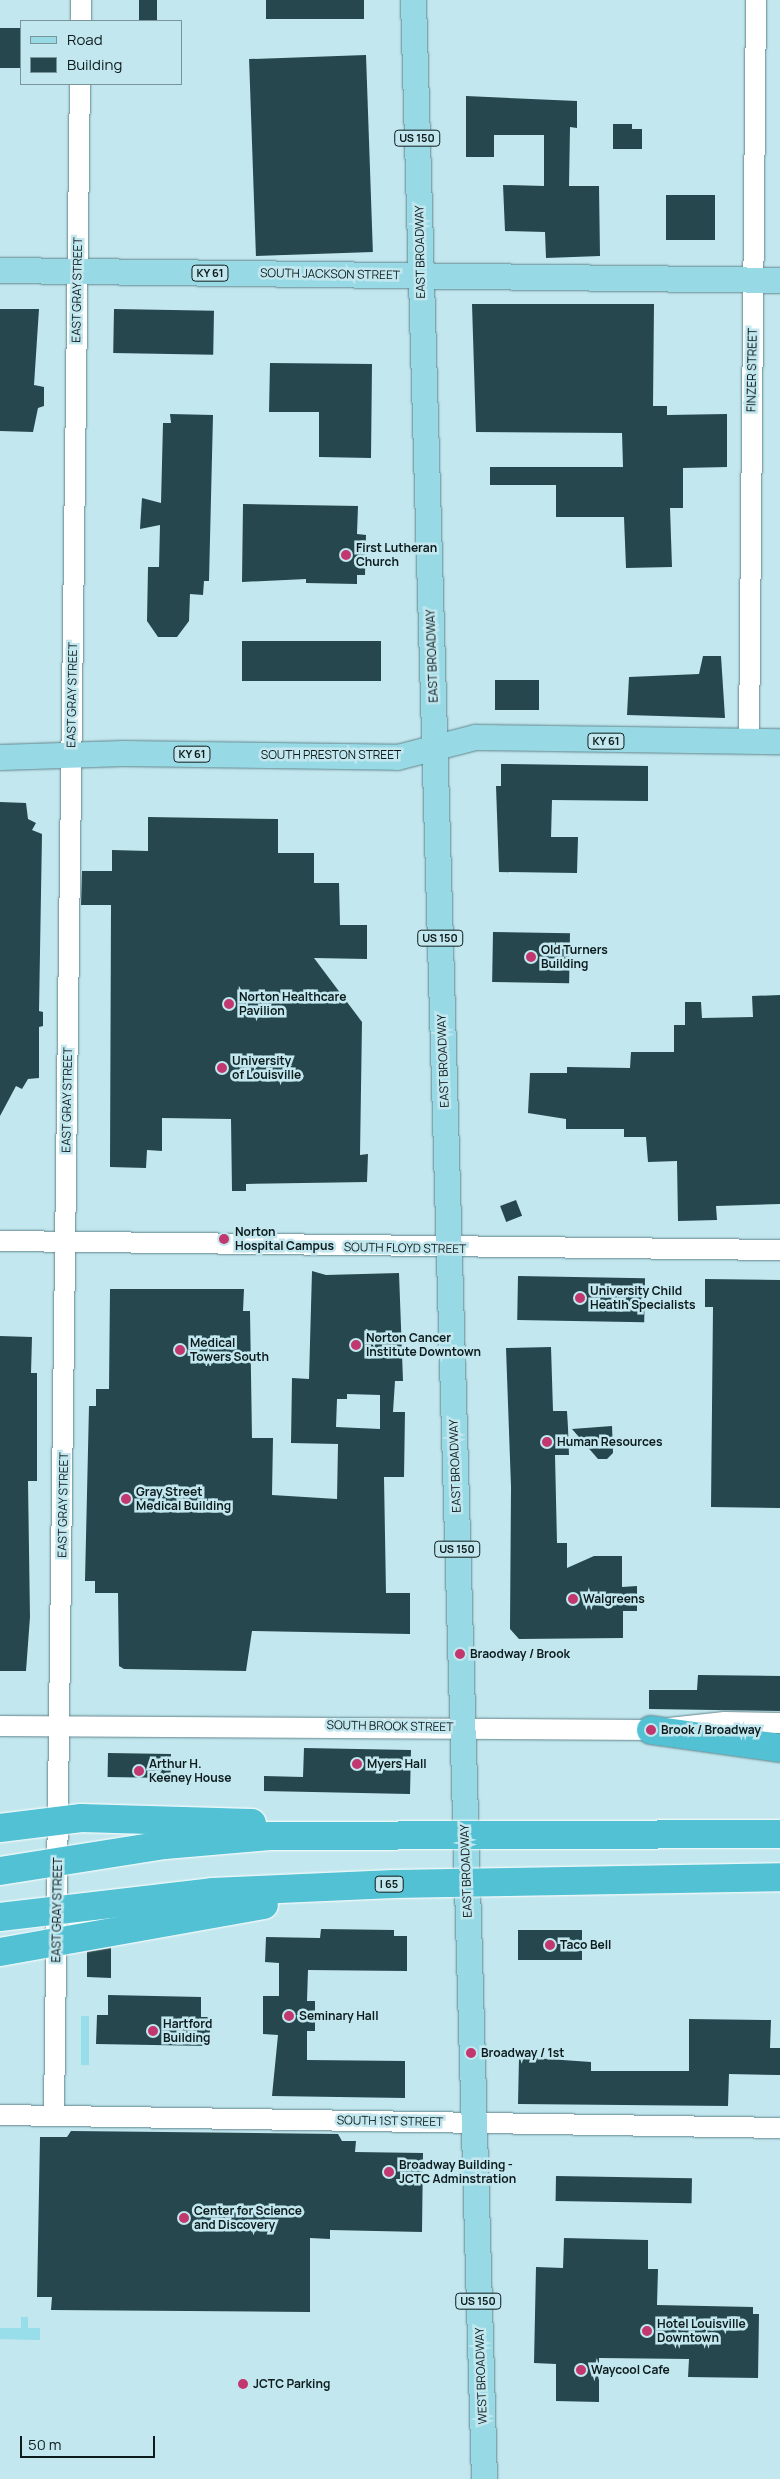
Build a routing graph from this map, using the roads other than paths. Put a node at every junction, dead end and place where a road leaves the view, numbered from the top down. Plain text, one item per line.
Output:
1 (81, 0) edge
2 (414, 0) edge
3 (756, 0) edge
4 (81, 20) edge
5 (80, 85) edge
6 (0, 270) edge
7 (78, 272) junction
8 (421, 275) junction
9 (753, 280) junction
10 (780, 280) edge
11 (749, 740) junction
12 (780, 741) edge
13 (434, 747) junction
14 (0, 757) edge
15 (71, 758) junction
16 (0, 1241) edge
17 (66, 1242) junction
18 (448, 1248) junction
19 (780, 1250) edge
20 (780, 1723) edge
21 (60, 1725) junction
22 (0, 1726) edge
23 (462, 1728) junction
24 (651, 1730) junction
25 (780, 1748) edge
26 (0, 1828) edge
27 (780, 1834) edge
28 (431, 1835) junction
29 (0, 1871) edge
30 (780, 1877) edge
31 (394, 1884) junction
32 (0, 1917) edge
33 (0, 1952) edge
34 (0, 2115) edge
35 (54, 2116) junction
36 (473, 2122) junction
37 (780, 2128) edge
38 (484, 2479) edge

1 - 4 street
2 - 8 main road, EAST BROADWAY / US 150
3 - 9 street, FINZER STREET
5 - 7 street, EAST GRAY STREET
6 - 7 main road, SOUTH JACKSON STREET / KY 61
7 - 8 main road, SOUTH JACKSON STREET / KY 61
7 - 15 street, EAST GRAY STREET
8 - 9 main road, SOUTH JACKSON STREET / KY 61
8 - 13 main road, EAST BROADWAY / US 150
9 - 10 main road, SOUTH JACKSON STREET / KY 61
9 - 11 street, FINZER STREET
11 - 12 main road, SOUTH PRESTON STREET / KY 61
11 - 13 main road, SOUTH PRESTON STREET / KY 61
13 - 15 main road, SOUTH PRESTON STREET / KY 61
13 - 18 main road, EAST BROADWAY / US 150
14 - 15 main road, SOUTH PRESTON STREET / KY 61
15 - 17 street, EAST GRAY STREET
16 - 17 street, SOUTH FLOYD STREET
17 - 18 street, SOUTH FLOYD STREET
17 - 21 street, EAST GRAY STREET
18 - 19 street, SOUTH FLOYD STREET
18 - 23 main road, EAST BROADWAY / US 150
20 - 24 street, SOUTH BROOK STREET
21 - 22 street, SOUTH BROOK STREET
21 - 23 street, SOUTH BROOK STREET
21 - 35 street, EAST GRAY STREET
23 - 24 street, SOUTH BROOK STREET
23 - 36 main road, EAST BROADWAY / US 150
24 - 25 highway
26 - 28 highway, bridge
27 - 28 highway, bridge
28 - 29 highway, bridge
30 - 31 highway, I 65, bridge
31 - 32 highway, I 65, bridge
31 - 33 highway, bridge
34 - 35 street, SOUTH 1ST STREET
35 - 36 street, SOUTH 1ST STREET
36 - 37 street, SOUTH 1ST STREET
36 - 38 main road, WEST BROADWAY / US 150

